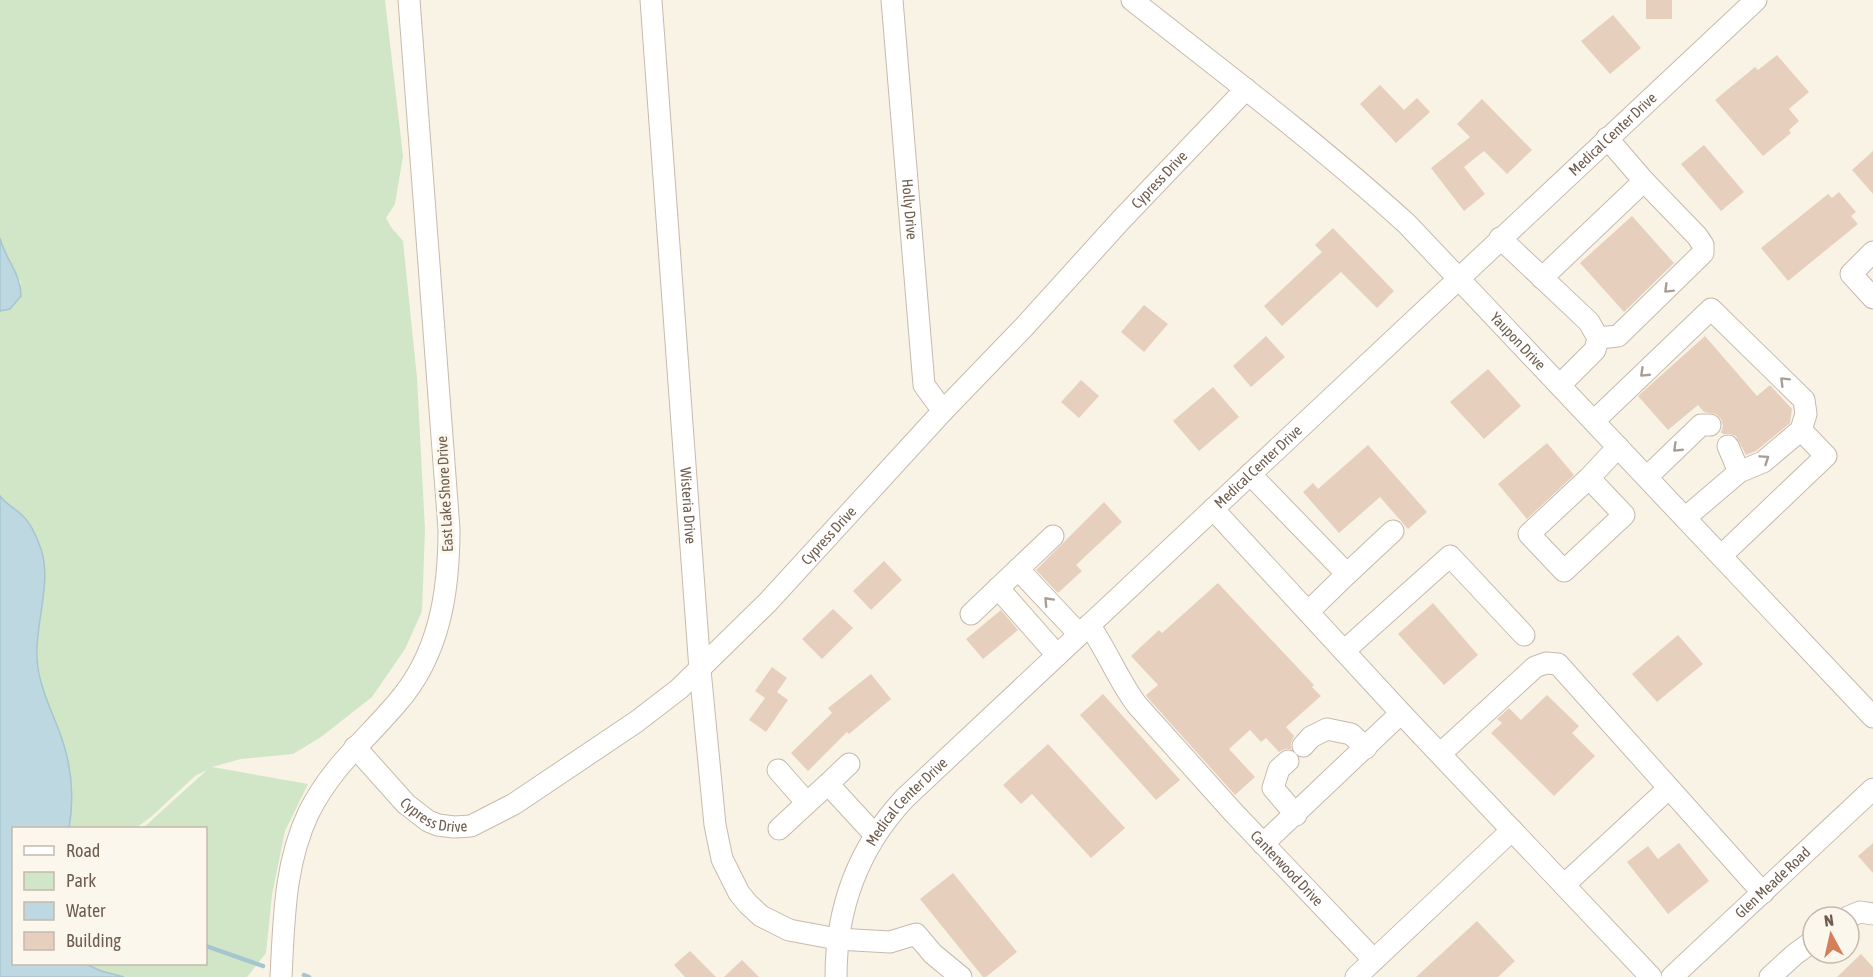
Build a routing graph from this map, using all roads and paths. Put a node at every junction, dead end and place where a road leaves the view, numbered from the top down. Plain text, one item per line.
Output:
1 (409, 0) edge
2 (651, 0) edge
3 (892, 0) edge
4 (1132, 0) edge
5 (1756, 0) edge
6 (1246, 89) junction
7 (1607, 138) junction
8 (1644, 181) junction
9 (1500, 238) junction
10 (1873, 252) edge
11 (1458, 277) junction
12 (1542, 278) junction
13 (1873, 298) edge
14 (1598, 338) junction
15 (1560, 385) junction
16 (943, 411) junction
17 (1594, 421) junction
18 (1710, 425) dead end
19 (1801, 430) junction
20 (1728, 446) dead end
21 (1618, 447) junction
22 (1739, 472) junction
23 (1250, 474) junction
24 (1647, 477) junction
25 (1589, 478) junction
26 (1213, 509) junction
27 (1685, 518) junction
28 (1393, 531) dead end
29 (1053, 536) dead end
30 (1721, 556) junction
31 (1018, 569) junction
32 (1347, 574) junction
33 (998, 588) junction
34 (1308, 612) junction
35 (971, 614) dead end
36 (1084, 629) junction
37 (1524, 634) dead end
38 (1344, 651) junction
39 (1057, 655) junction
40 (700, 670) junction
41 (1401, 713) junction
42 (1873, 717) edge
43 (1303, 746) dead end
44 (356, 747) junction
45 (1366, 748) junction
46 (1440, 754) junction
47 (1288, 761) dead end
48 (849, 764) dead end
49 (778, 770) dead end
50 (828, 784) junction
51 (1669, 788) junction
52 (1873, 789) edge
53 (807, 803) junction
54 (1296, 815) junction
55 (779, 829) dead end
56 (1512, 830) junction
57 (875, 835) junction
58 (1263, 844) junction
59 (1564, 885) junction
60 (1763, 893) junction
61 (837, 939) junction
62 (1801, 949) edge
63 (1374, 960) junction
64 (281, 977) edge
65 (836, 977) edge
66 (961, 977) edge
67 (1356, 977) edge
68 (1651, 977) edge
69 (1672, 977) edge
70 (1770, 977) edge

1 - 44 street, East Lake Shore Drive
2 - 40 street, Wisteria Drive
3 - 16 street, Holly Drive
4 - 6 street, Yaupon Drive
5 - 7 street, Medical Center Drive
6 - 11 street, Yaupon Drive
6 - 16 street, Cypress Drive
7 - 8 street
7 - 9 street, Medical Center Drive
8 - 12 street
8 -> 14 street
9 - 11 street, Medical Center Drive
9 - 12 street
10 - 13 street
11 - 15 street, Yaupon Drive
11 - 23 street, Medical Center Drive
12 - 14 street
14 - 15 street
15 - 17 street, Yaupon Drive
16 - 40 street, Cypress Drive
19 -> 17 street
17 - 21 street, Yaupon Drive
18 -> 24 street
22 -> 19 street
19 - 30 street
20 - 22 street
21 - 24 street, Yaupon Drive
21 - 25 street
22 - 27 street
23 - 26 street, Medical Center Drive
23 - 32 street
24 - 27 street, Yaupon Drive
25 - 25 street
26 - 34 street
26 - 36 street, Medical Center Drive
27 - 30 street, Yaupon Drive
28 - 32 street
29 - 31 street
30 - 42 street, Yaupon Drive
31 - 33 street
36 -> 31 street, Canterwood Drive
32 - 34 street
33 - 35 street
33 - 39 street
34 - 38 street
36 - 39 street, Medical Center Drive
36 - 58 street, Canterwood Drive
37 - 38 street
38 - 41 street
39 - 57 street, Medical Center Drive
40 - 44 street, Cypress Drive
40 - 61 street, Wisteria Drive
41 - 45 street
41 - 46 street
43 - 45 street
44 - 64 street, East Lake Shore Drive
45 - 54 street
46 - 51 street
46 - 56 street
47 - 54 street
48 - 50 street
49 - 53 street
50 - 53 street
50 - 57 street
51 - 59 street
51 - 60 street
52 - 60 street, Glen Meade Road
53 - 55 street
54 - 58 street
56 - 59 street
56 - 63 street
57 - 61 street, Medical Center Drive
58 - 63 street, Canterwood Drive
59 - 68 street
60 - 69 street, Glen Meade Road
61 - 65 street, Medical Center Drive
61 - 66 street, Wisteria Drive
62 - 70 street
63 - 67 street

